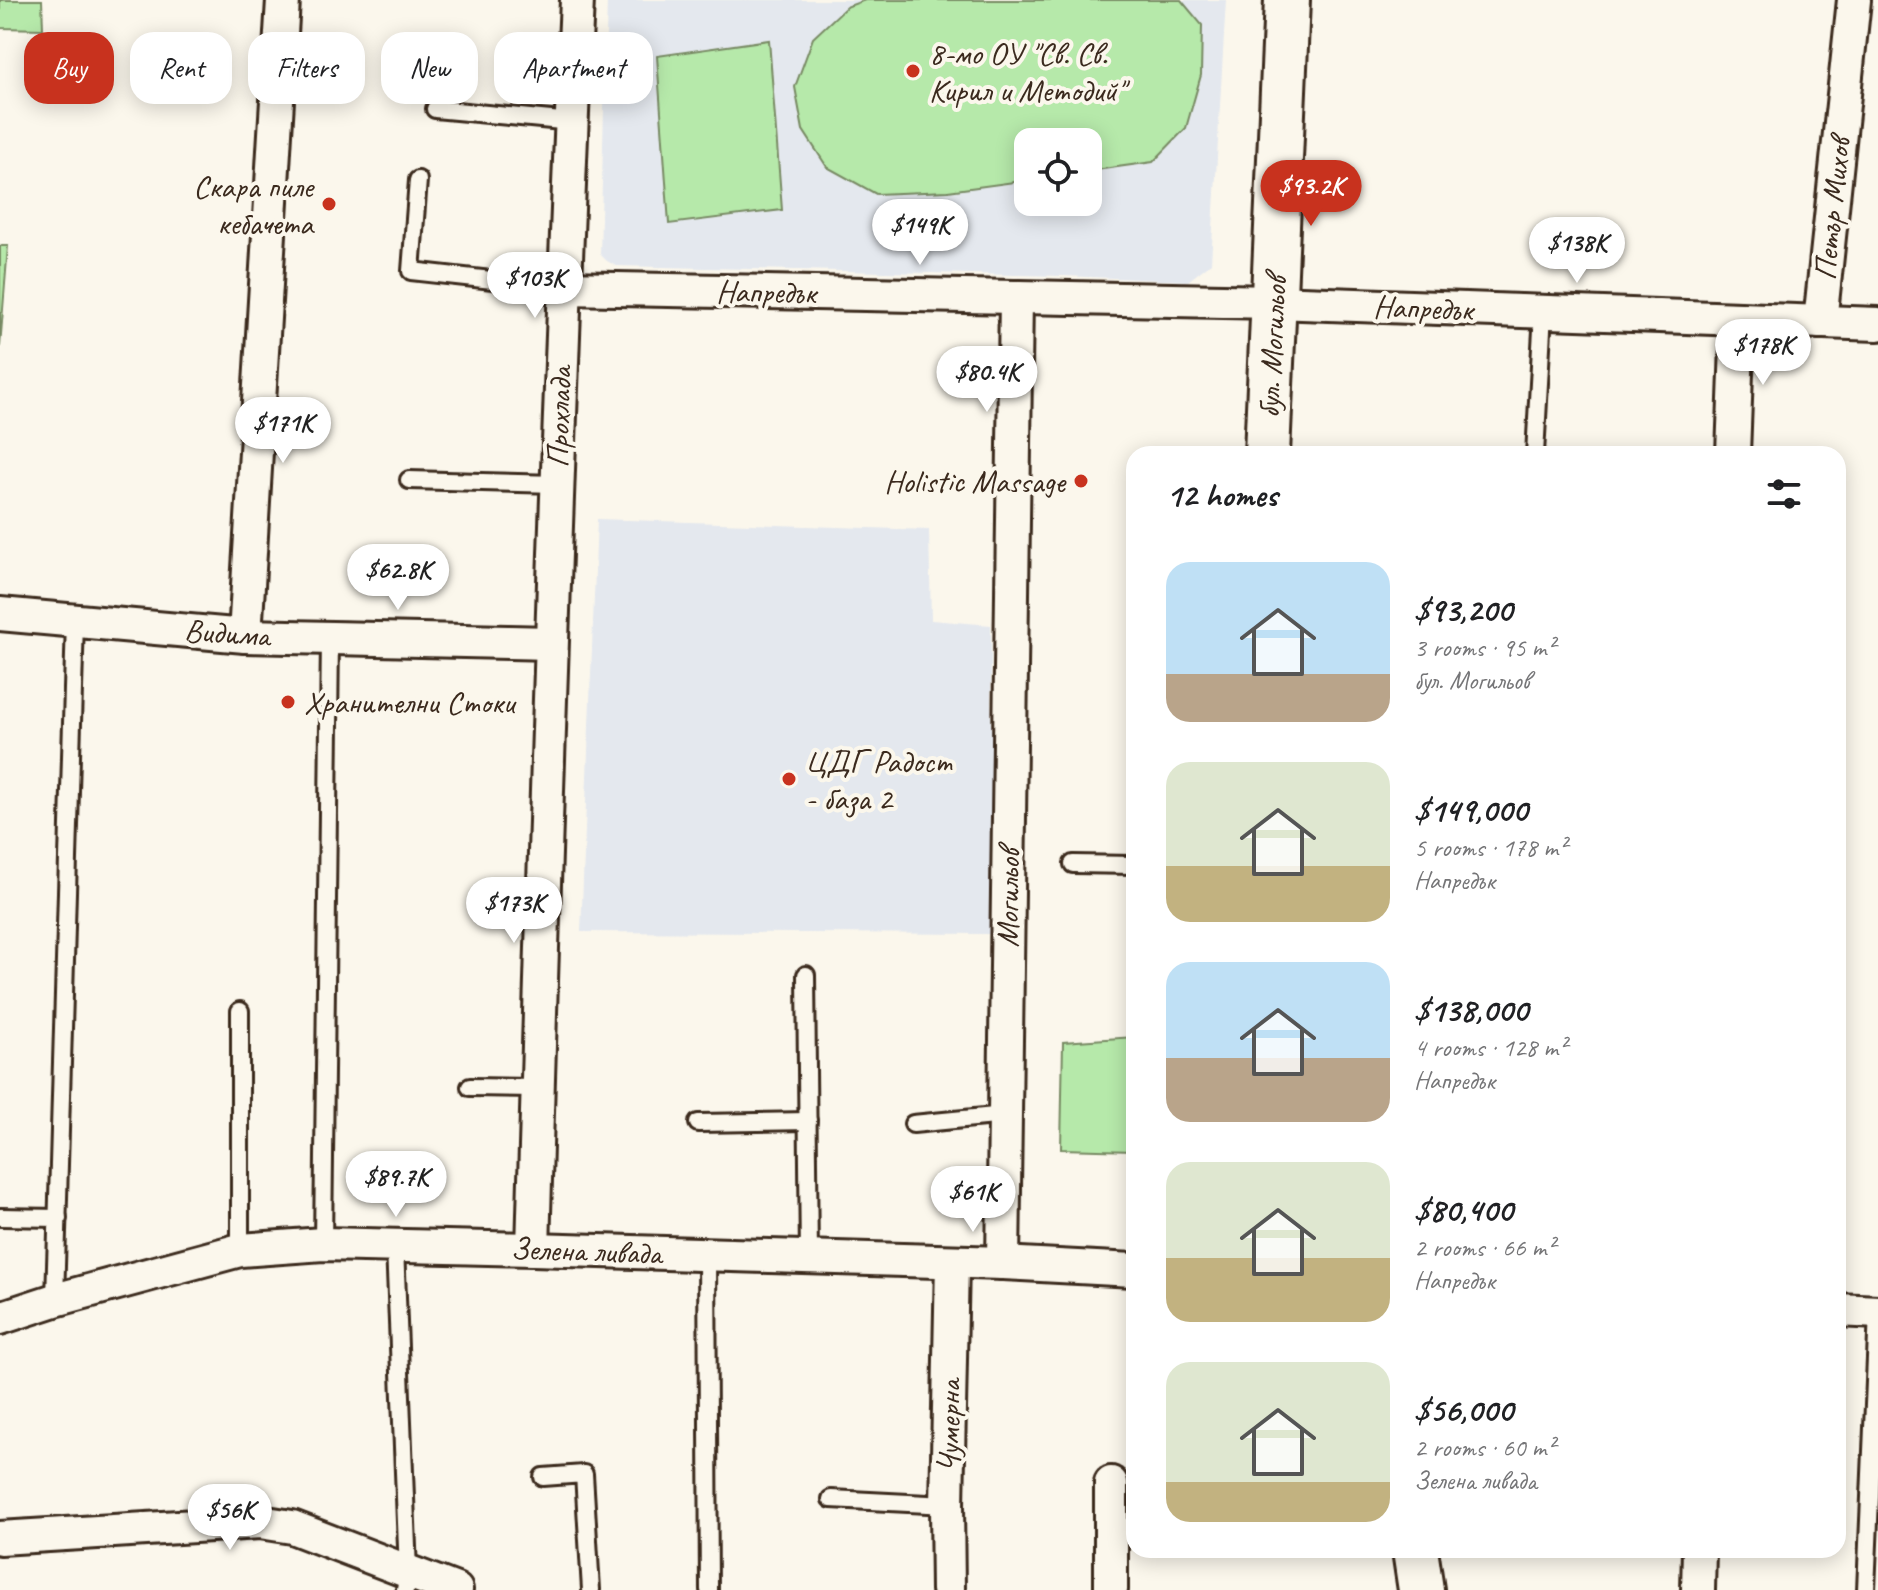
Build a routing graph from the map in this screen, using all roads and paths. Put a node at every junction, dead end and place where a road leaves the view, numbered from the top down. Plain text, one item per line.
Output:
1 (283, 0) edge
2 (577, 0) edge
3 (1287, 0) edge
4 (1854, 0) edge
5 (435, 109) dead end
6 (572, 122) junction
7 (418, 180) dead end
8 (564, 288) junction
9 (1016, 297) junction
10 (1274, 302) junction
11 (1543, 312) junction
12 (1738, 319) junction
13 (1820, 322) junction
14 (1878, 324) edge
15 (1267, 446) edge
16 (1535, 446) edge
17 (1733, 446) edge
18 (409, 480) dead end
19 (557, 484) junction
20 (0, 614) edge
21 (75, 621) junction
22 (245, 636) junction
23 (330, 639) junction
24 (551, 643) junction
25 (1073, 864) dead end
26 (1126, 865) edge
27 (806, 975) dead end
28 (240, 1011) dead end
29 (470, 1087) dead end
30 (538, 1088) junction
31 (1005, 1115) junction
32 (808, 1121) junction
33 (698, 1123) dead end
34 (913, 1124) dead end
35 (0, 1217) edge
36 (58, 1218) junction
37 (323, 1244) junction
38 (395, 1247) junction
39 (533, 1249) junction
40 (240, 1250) junction
41 (707, 1254) junction
42 (809, 1257) junction
43 (952, 1262) junction
44 (1003, 1263) junction
45 (1126, 1270) edge
46 (55, 1300) junction
47 (1846, 1310) edge
48 (1878, 1312) edge
49 (0, 1318) edge
50 (543, 1477) dead end
51 (1111, 1483) dead end
52 (831, 1499) dead end
53 (947, 1505) junction
54 (0, 1538) edge
55 (1416, 1558) edge
56 (1699, 1558) edge
57 (406, 1581) edge
58 (456, 1590) edge
59 (591, 1590) edge
60 (709, 1590) edge
61 (948, 1590) edge
62 (1111, 1590) edge
63 (1421, 1590) edge
64 (1698, 1590) edge
65 (1866, 1590) edge

1 - 22 street
2 - 6 street, Прохлада
3 - 10 street, бул. Могильов
4 - 13 street, Петър Михов
5 - 6 lane
6 - 8 street, Прохлада
7 - 8 lane
8 - 9 street, Напредък
8 - 19 street, Прохлада
9 - 10 street, Напредък
9 - 31 street, Могильов
10 - 11 street, Напредък
10 - 15 street, бул. Могильов
11 - 12 street, Напредък
11 - 16 lane
12 - 13 street, Напредък
12 - 17 street
13 - 14 street, Напредък
18 - 19 lane
19 - 24 street, Прохлада
20 - 21 street, Видима
21 - 22 street, Видима
21 - 36 lane
22 - 23 street, Видима
23 - 24 street, Видима
23 - 37 lane
24 - 30 street, Прохлада
25 - 26 lane
27 - 32 lane
28 - 40 lane
29 - 30 lane
30 - 39 street, Прохлада
31 - 34 lane
31 - 44 street, Могильов
32 - 33 lane
32 - 42 lane
35 - 36 lane
36 - 46 lane
37 - 38 street, Зелена ливада
37 - 40 street, Зелена ливада
38 - 39 street, Зелена ливада
38 - 57 lane
39 - 41 street, Зелена ливада
40 - 46 street, Зелена ливада
41 - 42 street, Зелена ливада
41 - 60 lane
42 - 43 street, Зелена ливада
43 - 44 street, Зелена ливада
43 - 53 street, Чумерна
44 - 45 street, Зелена ливада
46 - 49 street, Зелена ливада
47 - 48 street
48 - 65 lane
50 - 59 lane
51 - 62 street
52 - 53 lane
53 - 61 street, Чумерна
54 - 57 street
55 - 63 street
56 - 64 street
57 - 58 street

